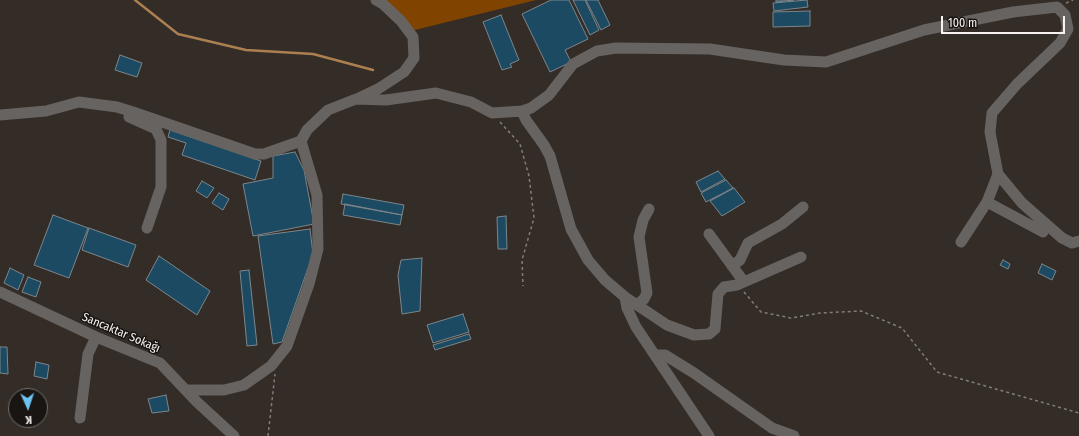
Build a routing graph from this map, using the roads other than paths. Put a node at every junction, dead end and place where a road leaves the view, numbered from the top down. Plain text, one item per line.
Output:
1 (376, 0) edge
2 (356, 99) junction
3 (117, 107) junction
4 (522, 111) junction
5 (0, 115) edge
6 (301, 141) junction
7 (998, 174) junction
8 (987, 202) junction
9 (803, 207) dead end
10 (649, 209) dead end
11 (147, 228) dead end
12 (1043, 232) dead end
13 (709, 234) dead end
14 (961, 242) dead end
15 (1079, 242) edge
16 (801, 257) dead end
17 (732, 266) junction
18 (741, 283) junction
19 (0, 292) edge
20 (625, 297) junction
21 (637, 305) junction
22 (96, 337) junction
23 (656, 355) junction
24 (187, 390) junction
25 (80, 418) dead end
26 (234, 436) edge
27 (709, 436) edge
28 (794, 436) edge

1 - 2 street
2 - 4 street
2 - 6 street
3 - 5 street
3 - 6 street
3 - 11 street
4 - 7 street
4 - 20 street
6 - 24 street
7 - 8 street
7 - 15 street
8 - 12 street
8 - 14 street
9 - 17 street
10 - 21 street
13 - 17 street
16 - 18 street
17 - 18 street
18 - 21 street
19 - 22 street, Sancaktar Sokağı
20 - 21 street
20 - 23 street
22 - 24 street, Sancaktar Sokağı
22 - 25 street
23 - 27 street
23 - 28 street
24 - 26 street, Sancaktar Sokağı

